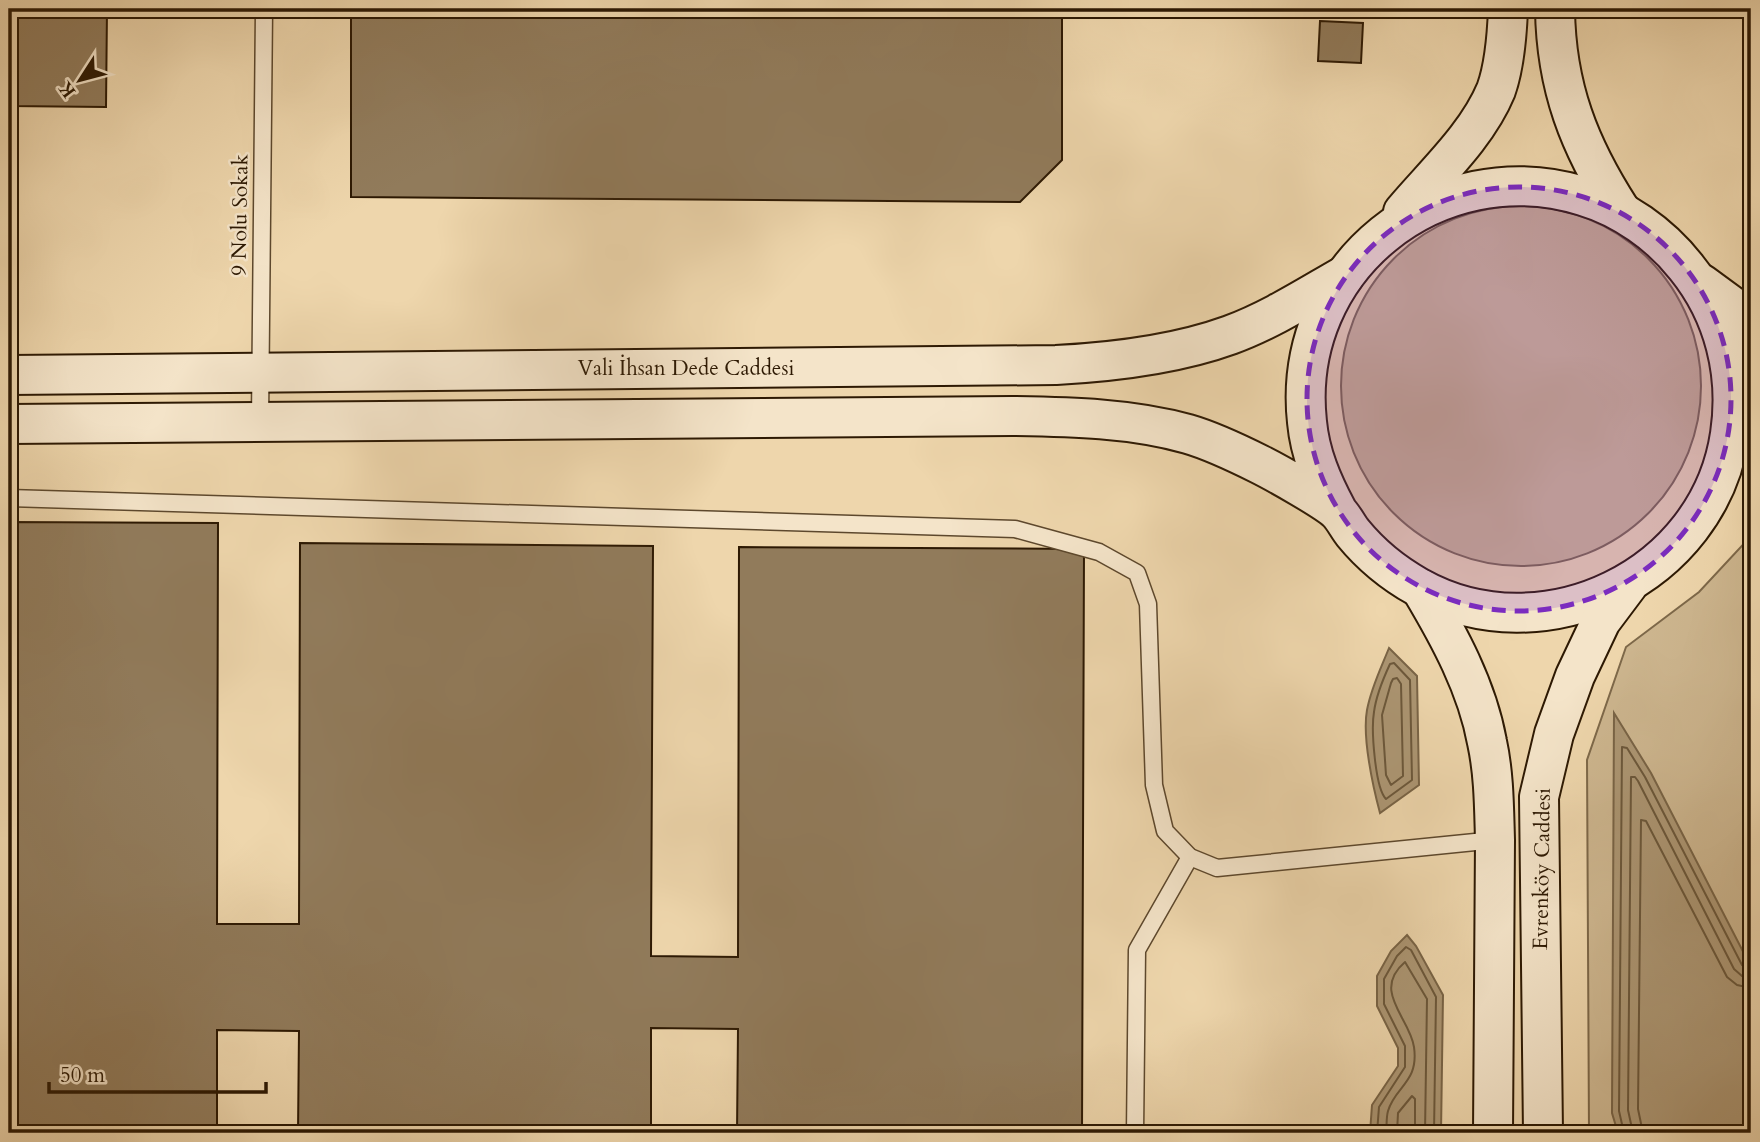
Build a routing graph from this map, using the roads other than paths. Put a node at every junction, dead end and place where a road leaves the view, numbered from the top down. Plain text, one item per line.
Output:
1 (264, 9) edge
2 (1508, 9) edge
3 (1555, 9) edge
4 (1621, 211) junction
5 (1387, 230) junction
6 (1345, 275) junction
7 (1698, 281) junction
8 (1751, 320) edge
9 (259, 372) junction
10 (9, 375) edge
11 (260, 421) junction
12 (9, 424) edge
13 (1751, 473) edge
14 (9, 498) edge
15 (1709, 498) junction
16 (1337, 510) junction
17 (1629, 584) junction
18 (1421, 589) junction
19 (1495, 840) junction
20 (1190, 857) junction
21 (1135, 1133) edge
22 (1493, 1133) edge
23 (1543, 1133) edge

1 - 9 lane, 9 Nolu Sokak
2 - 5 main road
3 - 4 main road
4 - 5 main road
4 - 7 main road
5 - 6 main road
6 - 9 main road, Vali İhsan Dede Caddesi
6 - 16 main road
7 - 8 main road
7 - 15 main road
9 - 10 main road, Vali İhsan Dede Caddesi
9 - 11 lane, 9 Nolu Sokak
11 - 12 main road
11 - 16 main road
13 - 15 main road
14 - 20 lane
15 - 17 main road
16 - 18 main road
17 - 18 main road
17 - 23 main road, Evrenköy Caddesi
18 - 19 main road
19 - 20 lane
19 - 22 main road
20 - 21 lane

